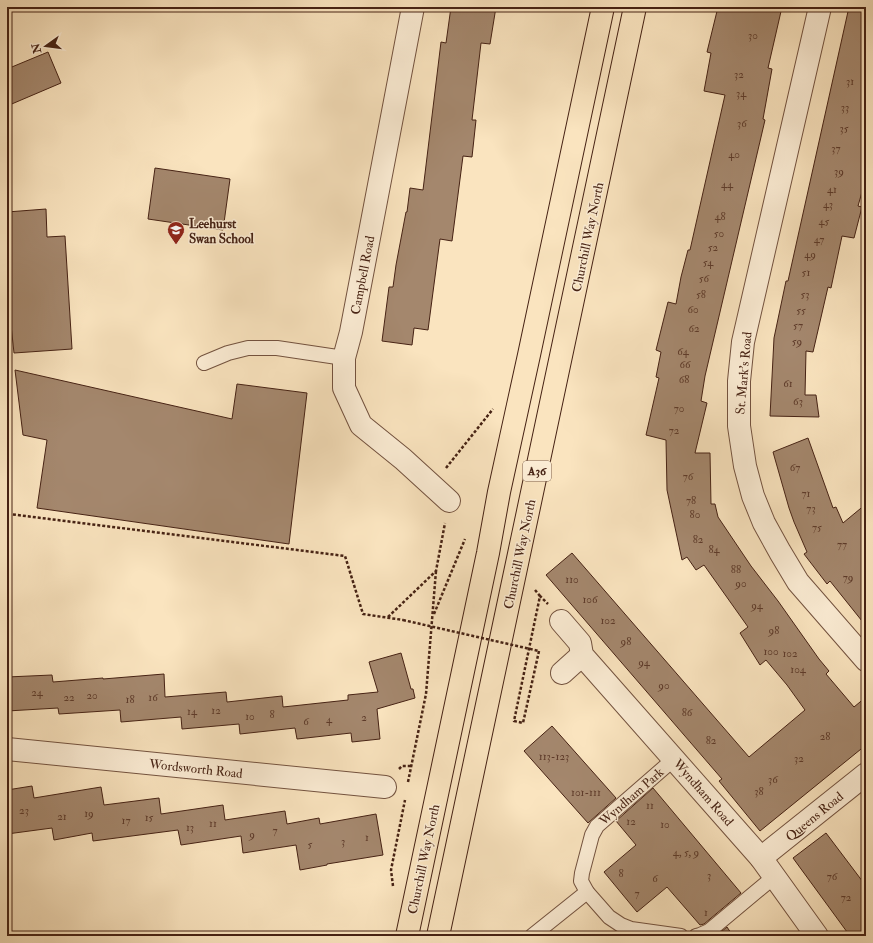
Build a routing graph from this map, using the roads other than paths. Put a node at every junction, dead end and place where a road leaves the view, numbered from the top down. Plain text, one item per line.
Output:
1 (413, 7) edge
2 (603, 7) edge
3 (636, 7) edge
4 (820, 7) edge
5 (344, 358) junction
6 (204, 363) dead end
7 (449, 501) road end
8 (560, 621) road end
9 (582, 655) junction
10 (866, 660) edge
11 (562, 673) dead end
12 (7, 749) edge
13 (674, 759) junction
14 (866, 774) edge
15 (385, 787) dead end
16 (761, 858) junction
17 (775, 876) junction
18 (587, 892) junction
19 (406, 936) edge
20 (438, 936) edge
21 (532, 936) edge
22 (681, 936) edge
23 (696, 936) edge
24 (817, 936) edge

1 - 5 street, Campbell Road
2 - 19 highway, Churchill Way North / A36
3 - 20 highway, Churchill Way North / A36
4 - 10 street, St. Mark's Road
5 - 6 lane
5 - 7 street, Campbell Road
8 - 9 street, Wyndham Road
9 - 11 street
9 - 13 street, Wyndham Road
12 - 15 street, Wordsworth Road
13 - 16 street, Wyndham Road
13 - 18 lane, Wyndham Park
14 - 16 street, Queens Road
16 - 17 street, Wyndham Road
17 - 23 lane
17 - 24 street, Wyndham Road
18 - 21 lane
18 - 22 lane, Wyndham Park

